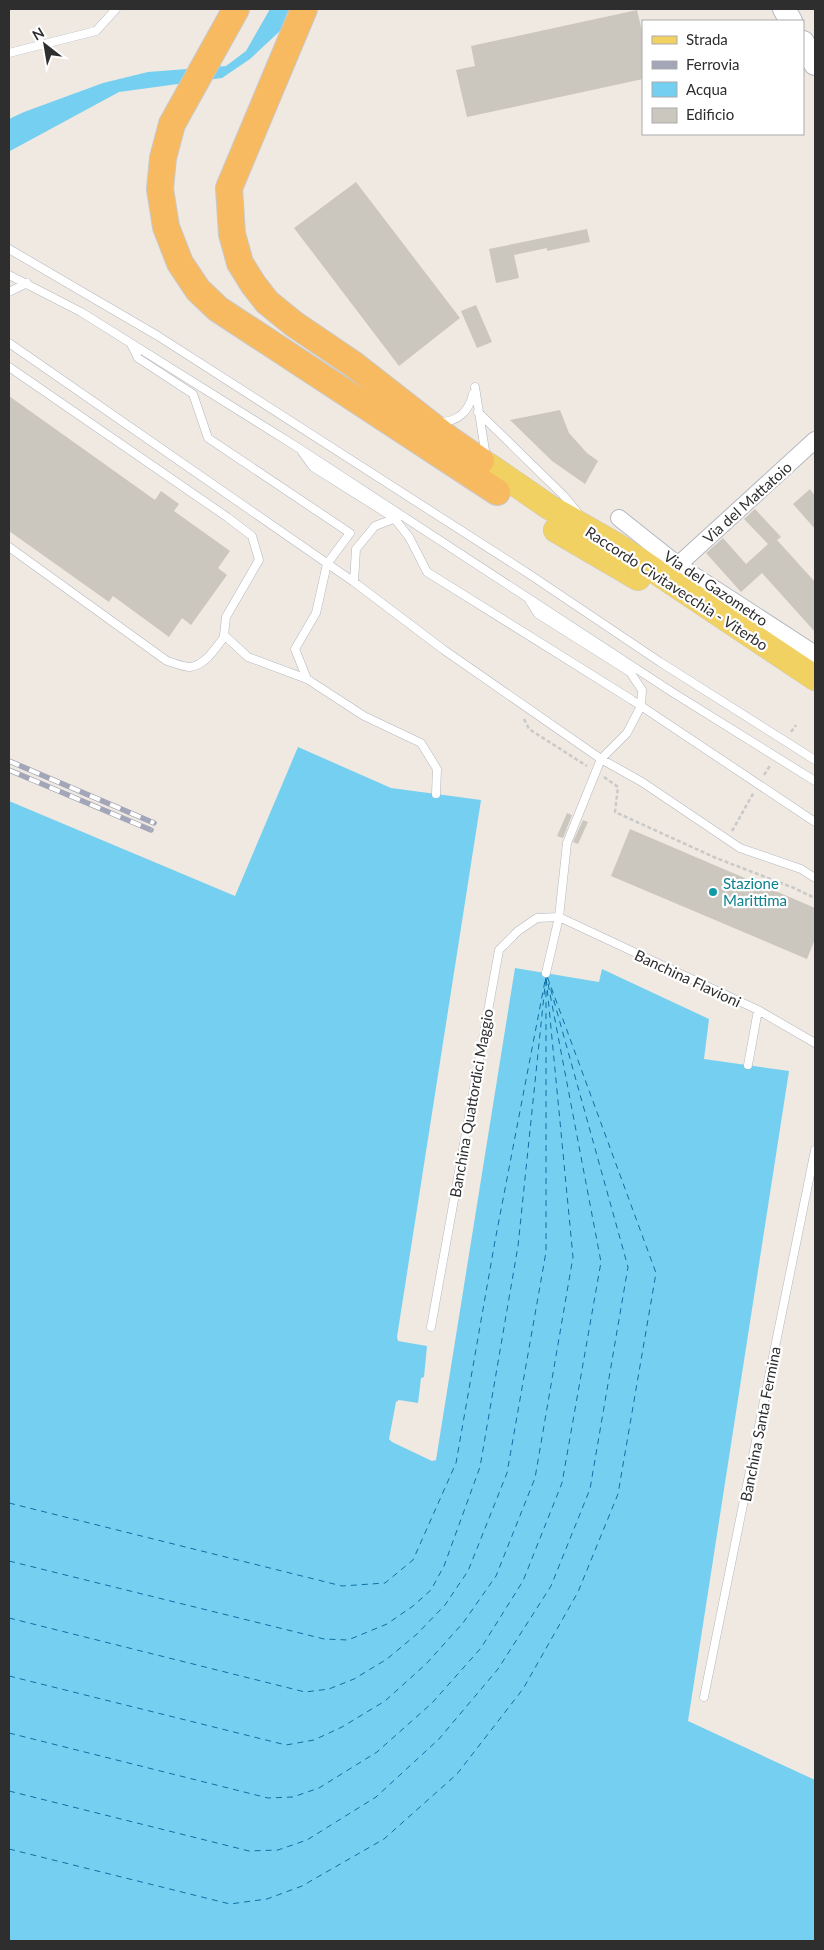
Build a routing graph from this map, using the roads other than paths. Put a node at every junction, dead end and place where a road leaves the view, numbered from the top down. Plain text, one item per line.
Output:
1 (116, 9) edge
2 (236, 9) edge
3 (304, 9) edge
4 (784, 9) edge
5 (790, 20) edge
6 (804, 44) edge
7 (9, 53) edge
8 (815, 64) edge
9 (9, 248) edge
10 (9, 275) edge
11 (27, 283) junction
12 (9, 292) edge
13 (130, 342) junction
14 (9, 343) edge
15 (9, 367) edge
16 (478, 412) junction
17 (427, 422) junction
18 (815, 440) edge
19 (298, 446) junction
20 (488, 465) junction
21 (497, 492) junction
22 (404, 516) junction
23 (394, 518) junction
24 (620, 518) dead end
25 (594, 532) junction
26 (9, 547) edge
27 (327, 564) junction
28 (678, 565) junction
29 (354, 582) junction
30 (528, 597) junction
31 (225, 636) junction
32 (815, 654) edge
33 (815, 678) edge
34 (307, 679) junction
35 (815, 692) edge
36 (641, 706) junction
37 (601, 759) junction
38 (815, 760) edge
39 (815, 781) edge
40 (436, 794) dead end
41 (815, 822) edge
42 (815, 878) edge
43 (559, 917) junction
44 (546, 973) dead end
45 (758, 1010) junction
46 (815, 1043) edge
47 (748, 1065) dead end
48 (815, 1150) edge
49 (431, 1327) dead end
50 (704, 1697) dead end

1 - 7 lane
2 - 21 highway
3 - 17 highway
4 - 5 main road
6 - 8 main road
9 - 38 lane
10 - 11 lane
11 - 12 lane
11 - 13 lane
13 - 19 lane
13 - 27 lane
14 - 27 lane
15 - 31 lane
16 - 17 lane
16 - 20 lane
16 - 25 lane
17 - 20 highway
18 - 28 street, Via del Mattatoio
19 - 22 lane
19 - 23 lane
20 - 21 lane
20 - 25 main road, Raccordo Civitavecchia - Viterbo
21 - 35 main road, Raccordo Civitavecchia - Viterbo
22 - 23 lane
22 - 30 lane
23 - 29 lane
23 - 36 lane
24 - 28 street, Via del Gazometro
25 - 33 main road, Raccordo Civitavecchia - Viterbo
26 - 31 lane
27 - 29 lane
27 - 34 lane
28 - 32 street, Via del Gazometro
29 - 37 lane
30 - 36 lane
30 - 39 lane
31 - 34 lane
34 - 40 lane
36 - 37 lane
36 - 41 lane
37 - 42 lane
37 - 43 lane
43 - 44 lane
43 - 45 lane, Banchina Flavioni
43 - 49 lane, Banchina Quattordici Maggio
45 - 46 lane, Banchina Flavioni
45 - 47 lane
48 - 50 lane, Banchina Santa Fermina

